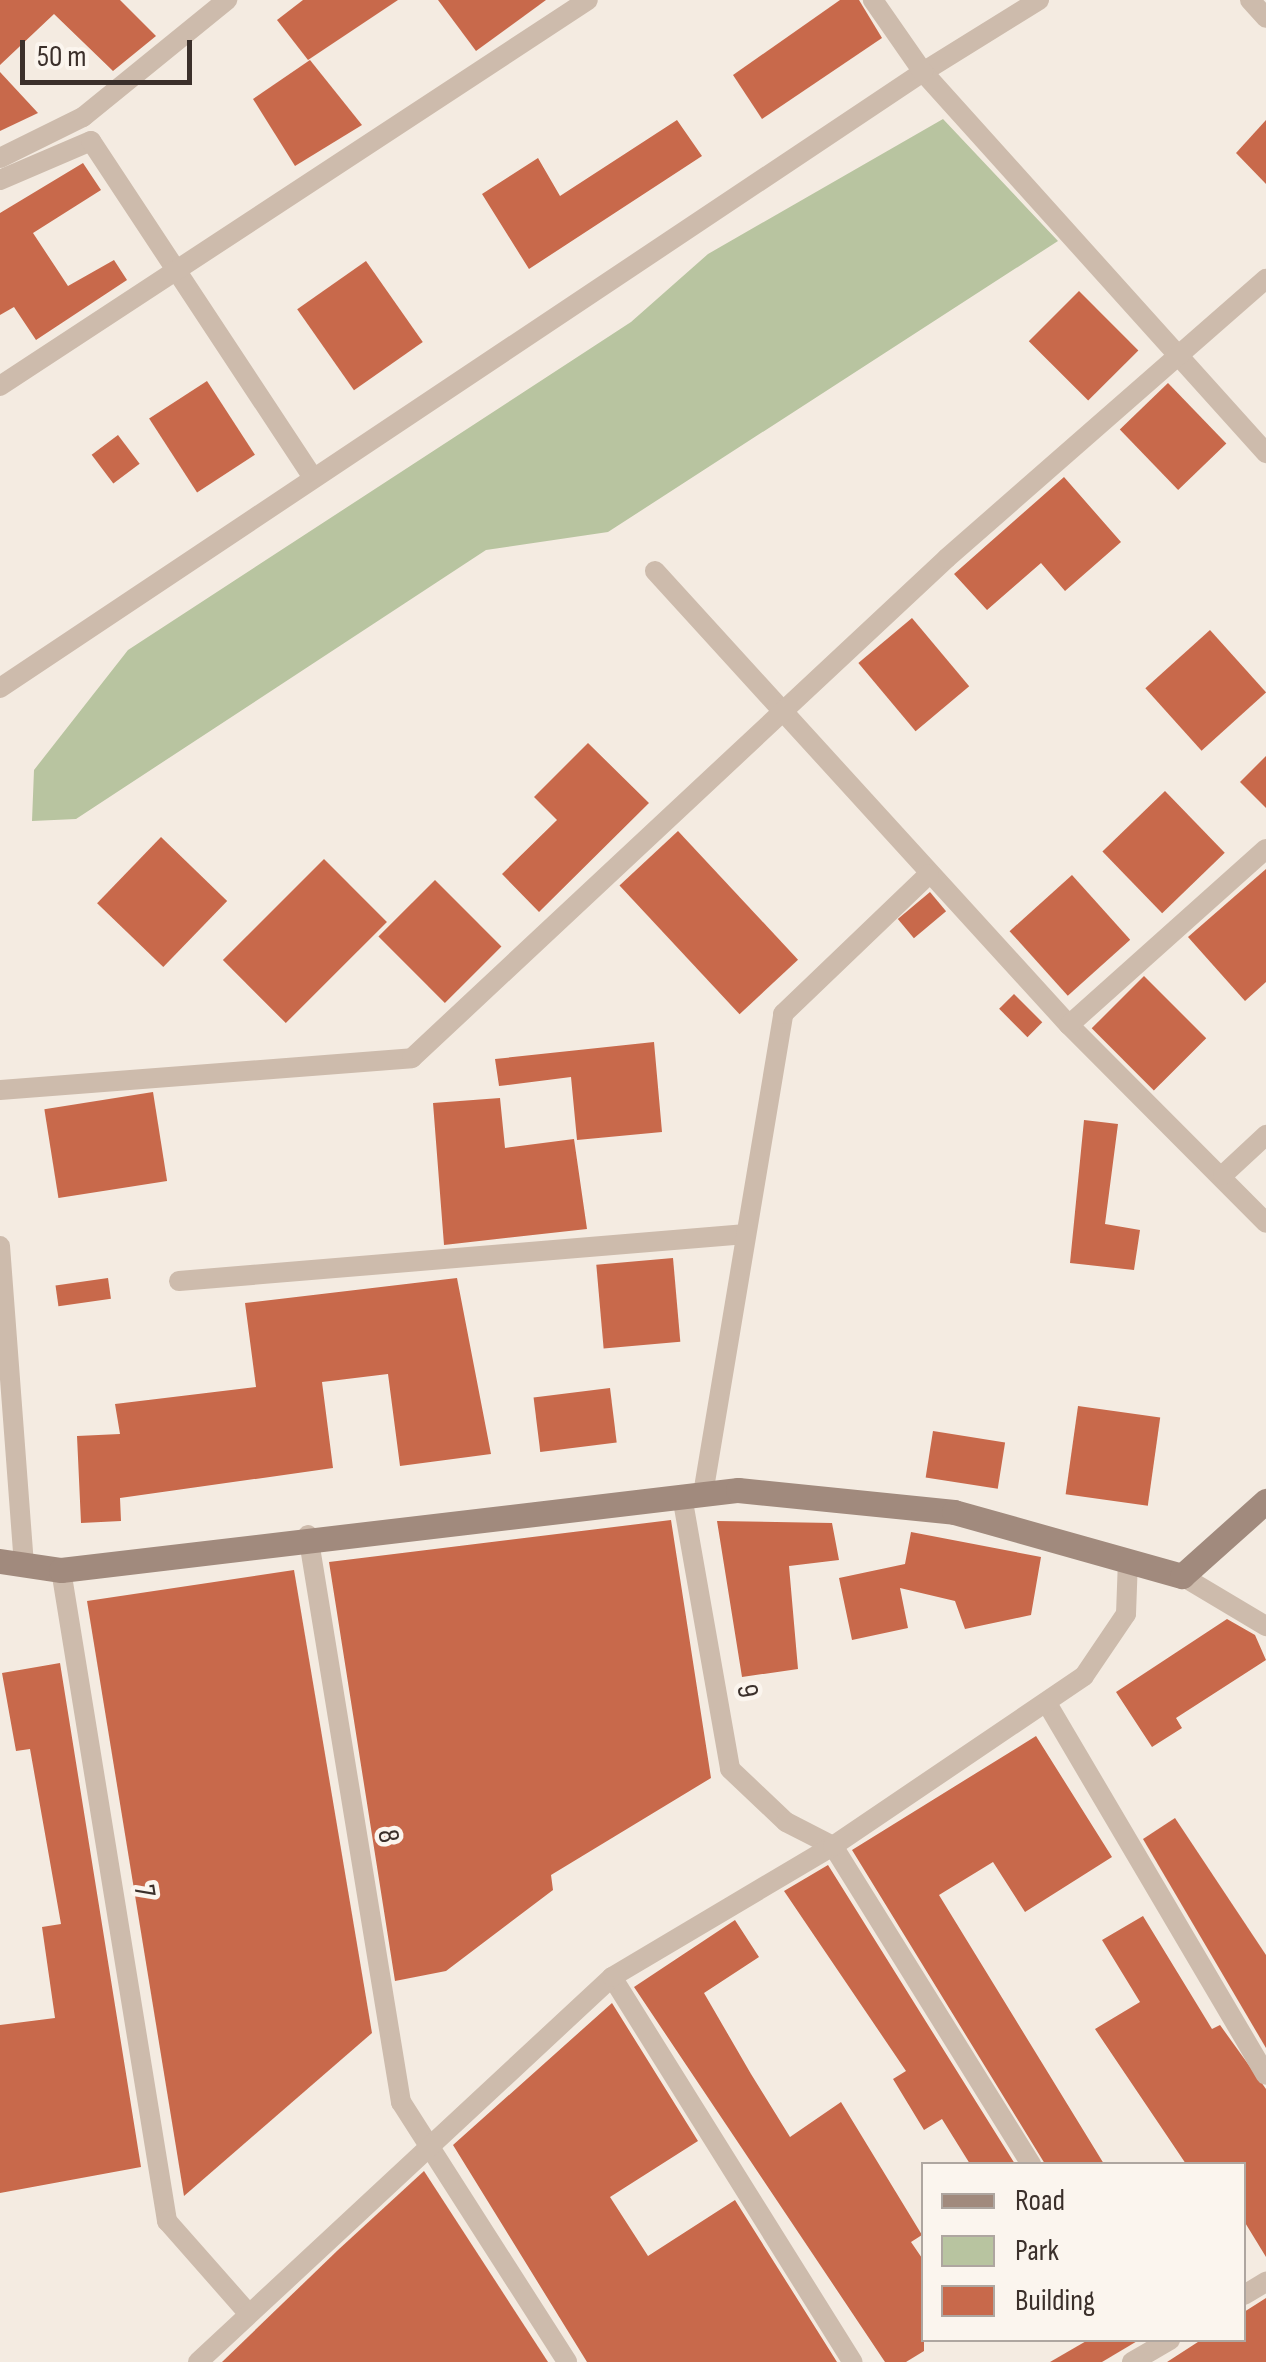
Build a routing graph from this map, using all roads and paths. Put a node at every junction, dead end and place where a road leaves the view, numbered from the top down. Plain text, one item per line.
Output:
1 (226, 0) edge
2 (588, 0) edge
3 (873, 0) edge
4 (1040, 0) edge
5 (1250, 0) edge
6 (1266, 18) edge
7 (923, 72) junction
8 (0, 158) edge
9 (0, 180) edge
10 (176, 270) junction
11 (1266, 279) edge
12 (1183, 355) junction
13 (0, 386) edge
14 (1266, 452) edge
15 (312, 476) junction
16 (655, 572) dead end
17 (0, 688) edge
18 (781, 714) junction
19 (1266, 849) edge
20 (928, 874) junction
21 (1069, 1025) junction
22 (0, 1090) edge
23 (1266, 1135) edge
24 (1223, 1175) junction
25 (1266, 1223) edge
26 (746, 1234) junction
27 (0, 1246) edge
28 (179, 1282) dead end
29 (2, 1312) edge
30 (693, 1495) junction
31 (1266, 1501) edge
32 (308, 1534) junction
33 (1128, 1560) junction
34 (12, 1563) edge
35 (61, 1570) junction
36 (1182, 1576) junction
37 (1266, 1626) edge
38 (1048, 1705) junction
39 (833, 1846) junction
40 (612, 1977) junction
41 (1266, 2075) edge
42 (428, 2138) junction
43 (1029, 2162) edge
44 (248, 2313) junction
45 (1166, 2342) edge
46 (1143, 2354) edge
47 (565, 2361) edge
48 (198, 2362) edge
49 (853, 2362) edge

1 - 8 street
2 - 10 street
3 - 7 street
4 - 7 street
5 - 6 street
7 - 12 street
7 - 15 street
9 - 10 street
10 - 13 street
10 - 15 street
11 - 12 street
12 - 14 street
12 - 18 street
15 - 17 street
16 - 18 street
18 - 20 street
18 - 22 street
19 - 21 street
20 - 21 street
20 - 26 street, 9
21 - 24 street
23 - 24 street
24 - 25 street
26 - 28 street
26 - 30 street, 9
27 - 29 street
29 - 34 street
30 - 32 street
30 - 33 street
30 - 39 street, 9
31 - 36 street
32 - 35 street
32 - 42 street, 8
33 - 36 street
33 - 38 street
34 - 35 street
35 - 44 street, 7
36 - 37 street
38 - 39 street
38 - 41 street
39 - 40 street
39 - 43 street
40 - 42 street
40 - 49 street
42 - 44 street
42 - 47 street, 8
44 - 48 street
45 - 46 street

